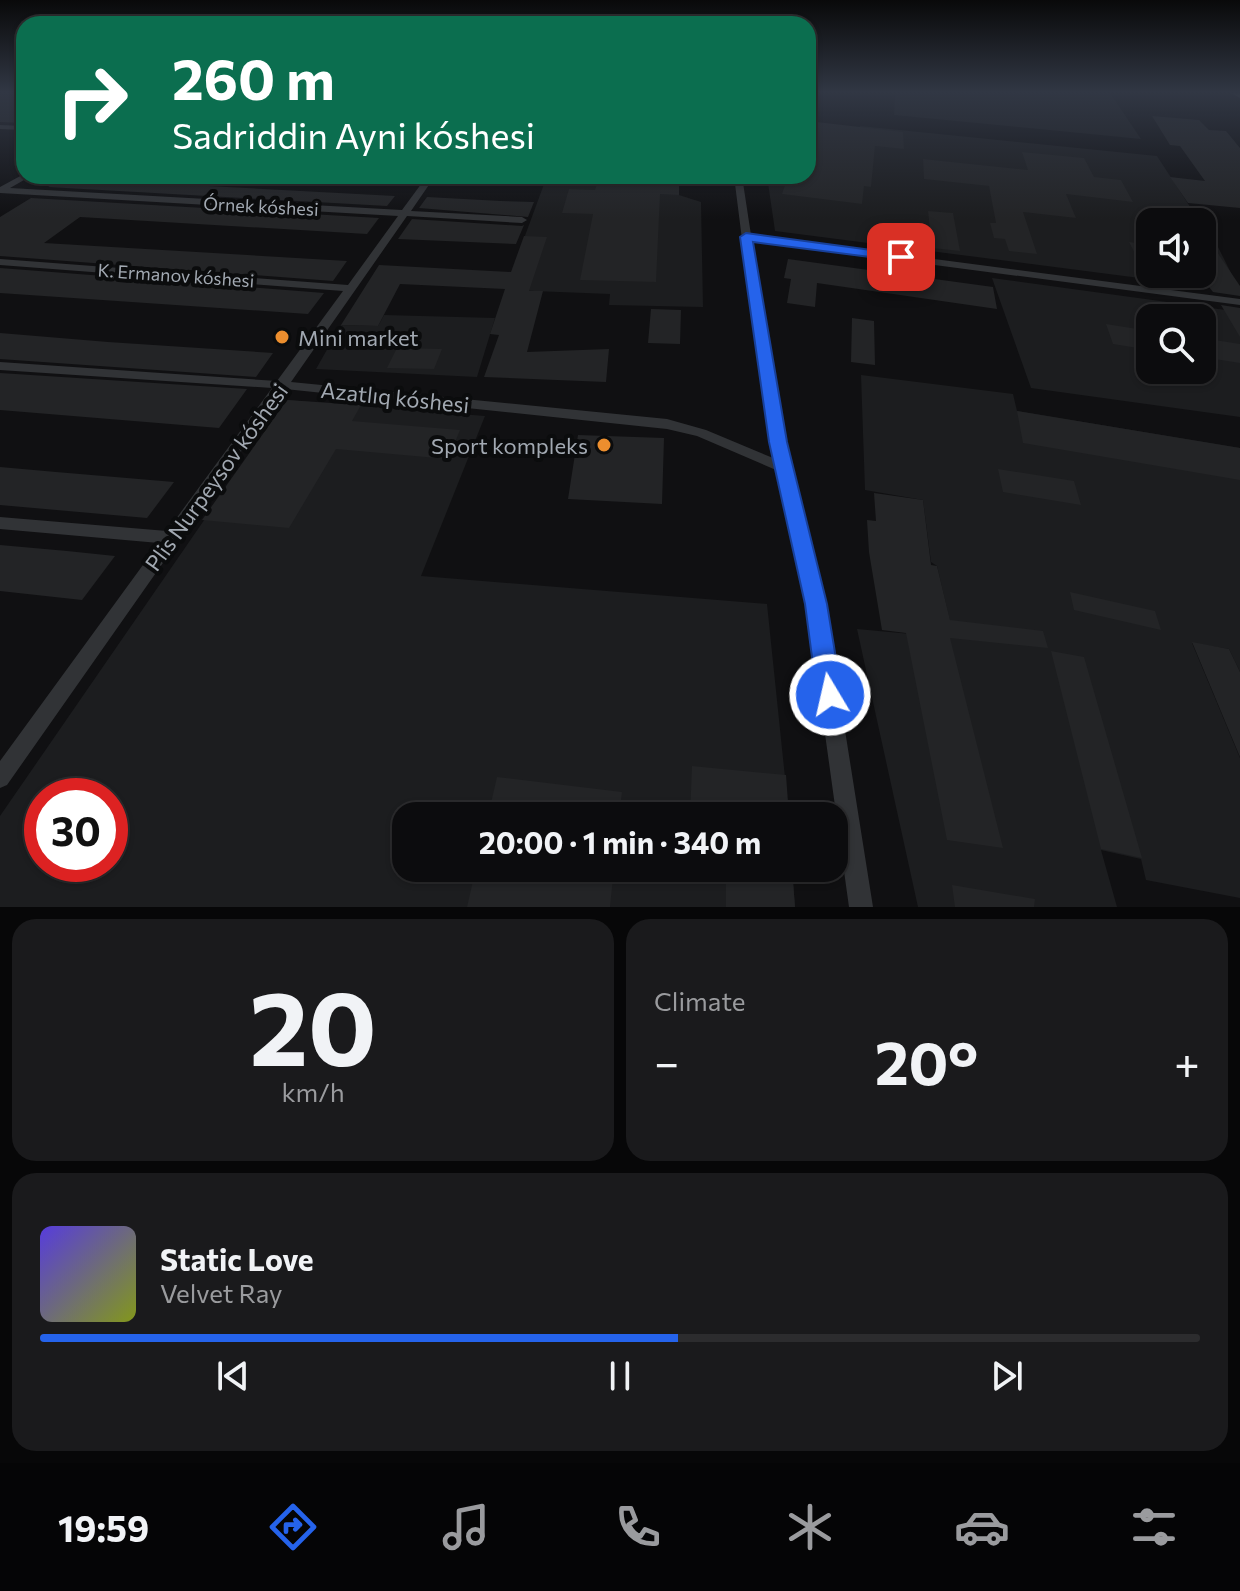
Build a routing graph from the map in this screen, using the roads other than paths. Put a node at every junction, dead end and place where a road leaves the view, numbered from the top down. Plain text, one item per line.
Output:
1 (425, 184) edge
2 (739, 184) edge
3 (0, 190) edge
4 (402, 215) junction
5 (522, 220) dead end
6 (746, 237) junction
7 (0, 262) edge
8 (351, 288) junction
9 (1240, 302) edge
10 (0, 366) edge
11 (281, 385) junction
12 (782, 467) junction
13 (0, 523) edge
14 (172, 538) junction
15 (1, 775) edge
16 (861, 907) edge

1 - 4 street, Plis Nurpeysov kóshesi
2 - 6 street
3 - 4 street, Órnek kóshesi
4 - 5 street, Órnek kóshesi
4 - 8 street, Plis Nurpeysov kóshesi
6 - 9 street
6 - 12 street
7 - 8 street, K. Ermanov kóshesi
8 - 11 street, Plis Nurpeysov kóshesi
10 - 11 street, Azatlıq kóshesi
11 - 12 street, Azatlıq kóshesi
11 - 14 street, Plis Nurpeysov kóshesi
12 - 16 street
13 - 14 street
14 - 15 street, Plis Nurpeysov kóshesi

